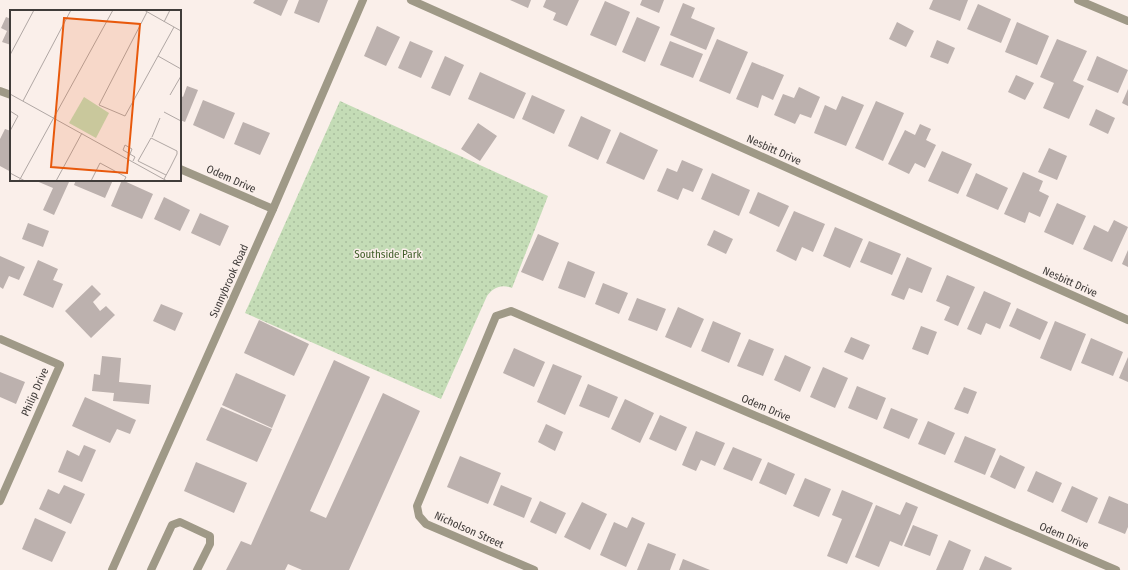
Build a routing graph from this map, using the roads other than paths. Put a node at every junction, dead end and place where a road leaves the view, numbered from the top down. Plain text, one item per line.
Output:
1 (363, 0) edge
2 (411, 0) edge
3 (1078, 0) edge
4 (1128, 21) edge
5 (0, 91) edge
6 (10, 96) edge
7 (181, 169) edge
8 (273, 210) junction
9 (1128, 320) edge
10 (0, 339) edge
11 (458, 405) joint
12 (0, 500) edge
13 (114, 569) edge
14 (151, 570) edge
15 (197, 570) edge
16 (534, 570) edge
17 (1116, 570) edge

1 - 8 street, Sunnybrook Road
2 - 9 street, Nesbitt Drive
3 - 4 street
5 - 6 street
7 - 8 street, Odem Drive
8 - 13 street, Sunnybrook Road
10 - 12 street, Philip Drive
11 - 16 street, Nicholson Street
11 - 17 street, Odem Drive
14 - 15 street

